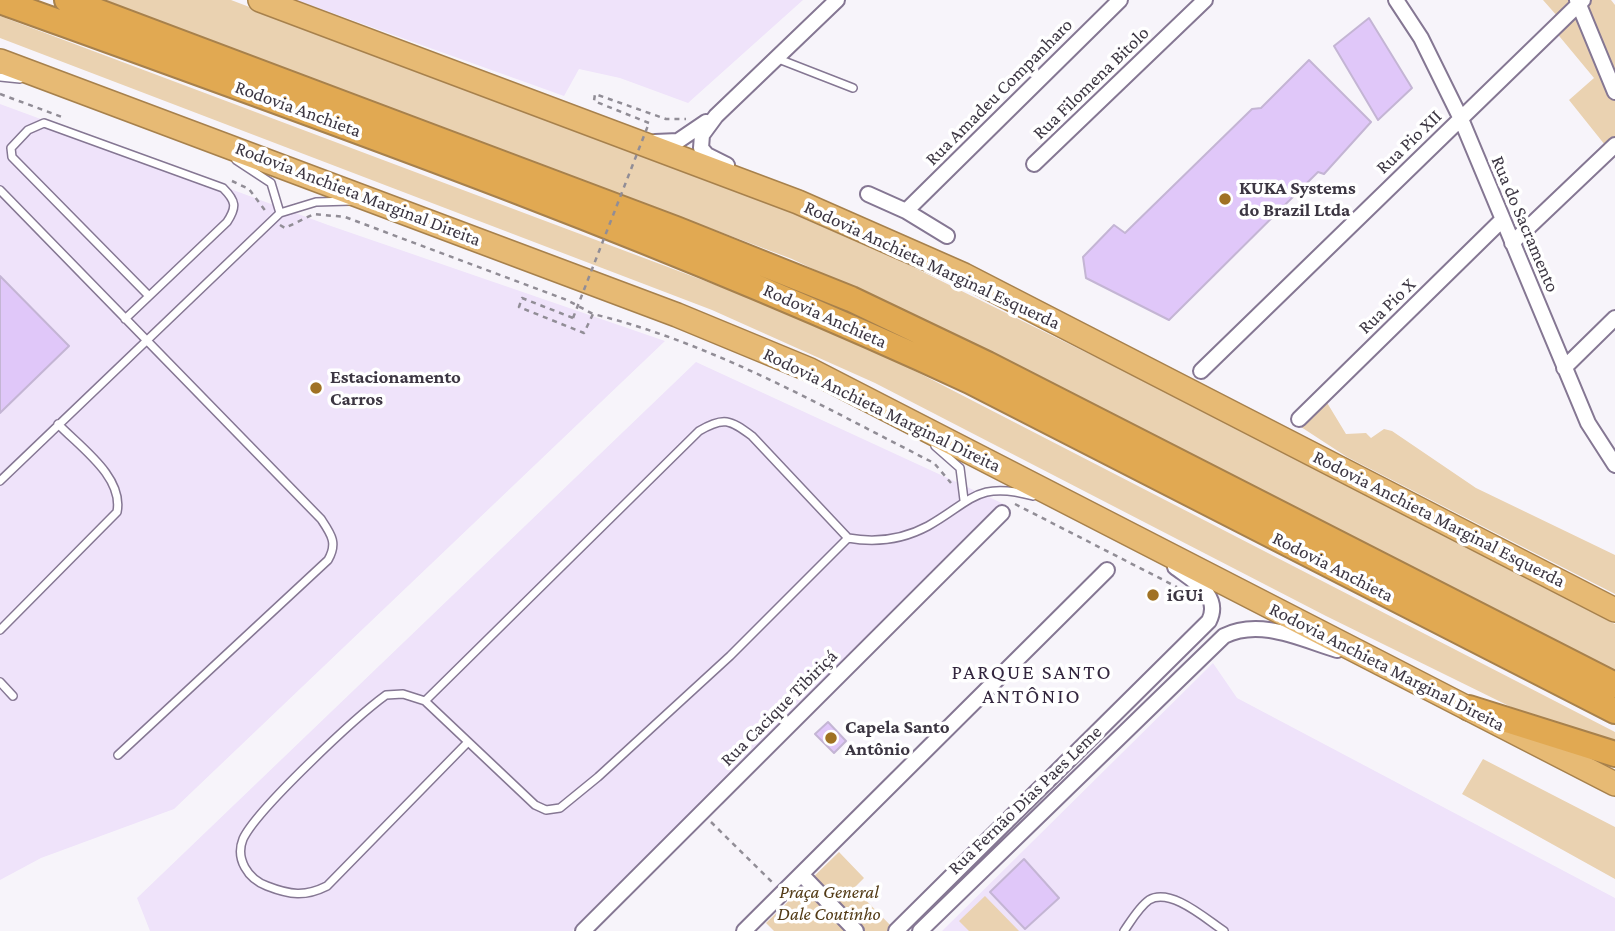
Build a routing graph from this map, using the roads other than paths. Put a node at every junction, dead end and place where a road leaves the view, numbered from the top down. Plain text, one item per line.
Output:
1 (67, 0) edge
2 (86, 0) edge
3 (260, 0) edge
4 (836, 0) edge
5 (1120, 0) edge
6 (1205, 0) edge
7 (0, 1) edge
8 (1580, 1) edge
9 (1402, 2) edge
10 (108, 14) junction
11 (775, 58) junction
12 (0, 61) edge
13 (0, 77) edge
14 (853, 88) dead end
15 (1615, 92) edge
16 (95, 96) junction
17 (139, 112) junction
18 (716, 116) junction
19 (1461, 119) junction
20 (616, 135) junction
21 (1615, 145) edge
22 (1034, 164) dead end
23 (0, 190) edge
24 (869, 194) dead end
25 (798, 202) junction
26 (402, 211) junction
27 (906, 211) junction
28 (277, 216) junction
29 (1502, 219) junction
30 (947, 236) dead end
31 (1513, 243) junction
32 (149, 296) junction
33 (125, 318) junction
34 (1615, 318) edge
35 (148, 342) junction
36 (1564, 368) junction
37 (1201, 370) dead end
38 (898, 417) junction
39 (1299, 419) dead end
40 (58, 424) junction
41 (1615, 465) edge
42 (0, 481) edge
43 (964, 500) junction
44 (1007, 507) road end
45 (1088, 511) junction
46 (1134, 534) junction
47 (848, 538) junction
48 (1107, 570) dead end
49 (1615, 610) edge
50 (0, 630) edge
51 (1379, 663) junction
52 (0, 682) edge
53 (1615, 685) edge
54 (13, 696) dead end
55 (425, 701) junction
56 (1469, 708) junction
57 (1615, 711) edge
58 (468, 742) junction
59 (1615, 754) edge
60 (118, 755) dead end
61 (1615, 784) edge
62 (802, 875) junction
63 (583, 931) edge
64 (744, 931) edge
65 (856, 931) edge
66 (896, 931) edge
67 (920, 931) edge
68 (1125, 931) edge
69 (1224, 931) edge

1 - 10 highway, Rodovia Anchieta
2 - 10 highway
3 - 20 highway, Rodovia Anchieta Marginal Esquerda
4 - 11 street
5 - 27 street, Rua Amadeu Companharo
6 - 22 street, Rua Filomena Bitolo
7 - 57 highway, Rodovia Anchieta
8 - 15 street
8 - 19 street, Rua Pio XII
9 - 19 street, Rua do Sacramento
10 - 53 highway, Rodovia Anchieta
11 - 14 lane
11 - 18 street
12 - 16 highway, Rodovia Anchieta Marginal Direita
13 - 16 lane
16 - 17 highway, Rodovia Anchieta Marginal Direita
17 - 26 highway, Rodovia Anchieta Marginal Direita
17 - 28 lane
18 - 20 street
18 - 25 street
19 - 29 street, Rua do Sacramento
19 - 37 street, Rua Pio XII
20 - 25 highway, Rodovia Anchieta Marginal Esquerda
21 - 31 street
23 - 33 lane
24 - 27 street
25 - 49 highway, Rodovia Anchieta Marginal Esquerda
26 - 28 lane
26 - 38 highway, Rodovia Anchieta Marginal Direita
27 - 30 street
28 - 35 lane
29 - 31 street, Rua do Sacramento
29 - 39 street, Rua Pio X
31 - 36 street, Rua do Sacramento
32 - 32 lane
32 - 33 lane
33 - 35 lane
34 - 36 street
35 - 40 lane
35 - 60 lane
36 - 41 street, Rua do Sacramento
38 - 43 lane
38 - 45 highway, Rodovia Anchieta Marginal Direita
40 - 42 lane
40 - 50 lane
43 - 45 lane
43 - 47 lane
44 - 63 street, Rua Cacique Tibiriçá
45 - 46 highway, Rodovia Anchieta Marginal Direita
46 - 51 highway, Rodovia Anchieta Marginal Direita
46 - 66 street, Rua Fernão Dias Paes Leme
47 - 55 lane
47 - 58 lane
48 - 62 street
51 - 56 highway, Rodovia Anchieta Marginal Direita
51 - 67 street, Rua Fernão Dias Paes Leme
52 - 54 lane
55 - 58 lane
55 - 58 lane
56 - 59 highway
56 - 61 highway, Rodovia Anchieta Marginal Direita
62 - 64 street
62 - 65 street
68 - 69 lane

